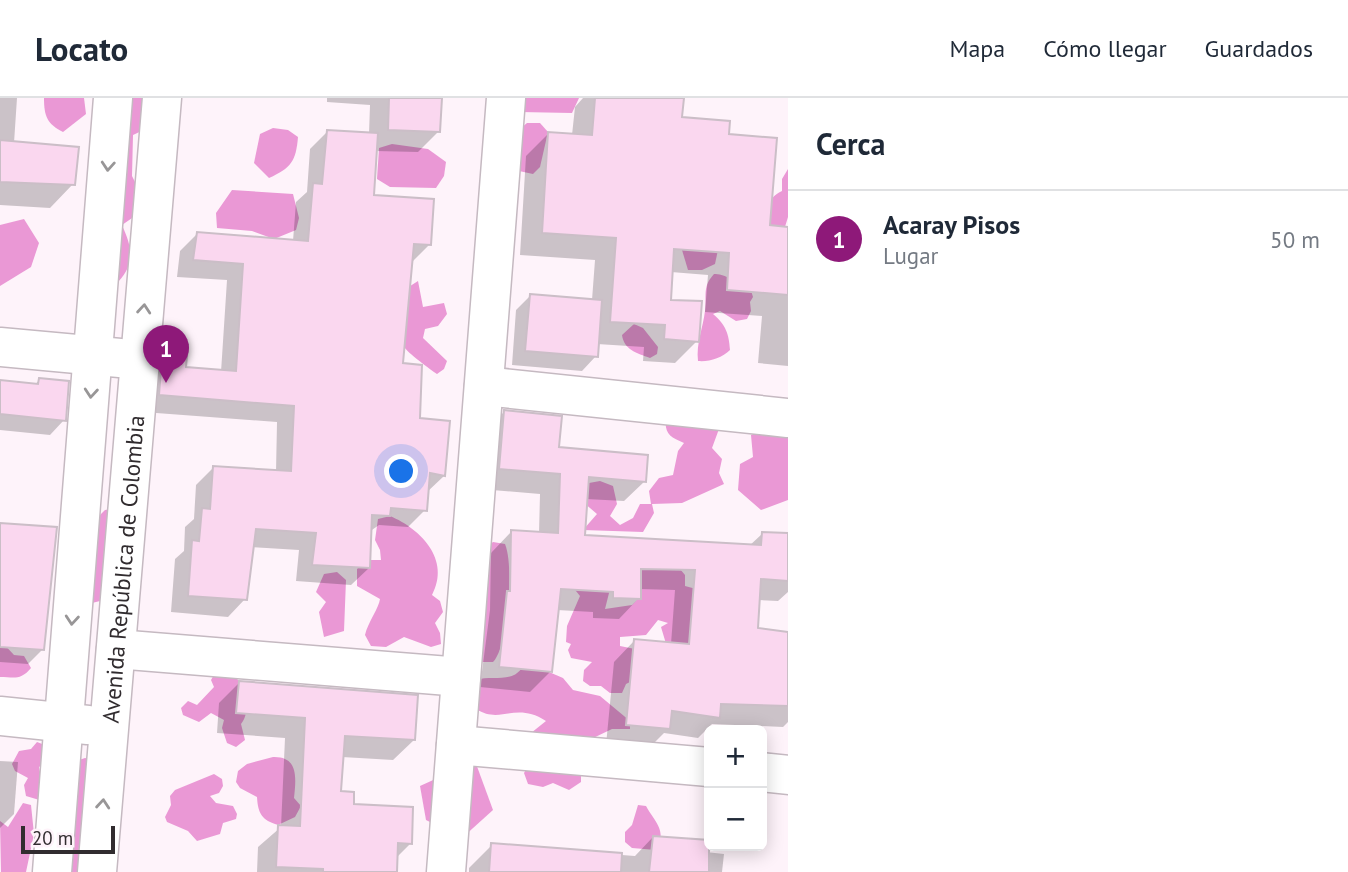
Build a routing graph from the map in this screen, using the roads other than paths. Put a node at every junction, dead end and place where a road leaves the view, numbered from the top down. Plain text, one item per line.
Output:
1 (113, 98) edge
2 (162, 98) edge
3 (506, 98) edge
4 (0, 347) edge
5 (94, 356) junction
6 (139, 359) junction
7 (484, 386) junction
8 (788, 418) edge
9 (116, 649) junction
10 (461, 677) junction
11 (0, 716) edge
12 (64, 723) junction
13 (109, 726) junction
14 (456, 745) junction
15 (704, 768) edge
16 (767, 773) edge
17 (788, 775) edge
18 (52, 872) edge
19 (97, 872) edge
20 (446, 872) edge

1 -> 5 street, Avenida República de Colombia
6 -> 2 street, Avenida República de Colombia
3 - 7 street
4 - 5 street
5 - 6 street
5 -> 12 street, Avenida República de Colombia
6 - 9 street, Avenida República de Colombia
7 - 8 street
7 - 10 street
9 - 10 street
9 - 13 street, Avenida República de Colombia
10 - 14 street
11 - 12 street
12 - 13 street
12 - 18 street, Avenida República de Colombia
19 -> 13 street, Avenida República de Colombia
14 - 15 street
14 - 20 street
16 - 17 street

